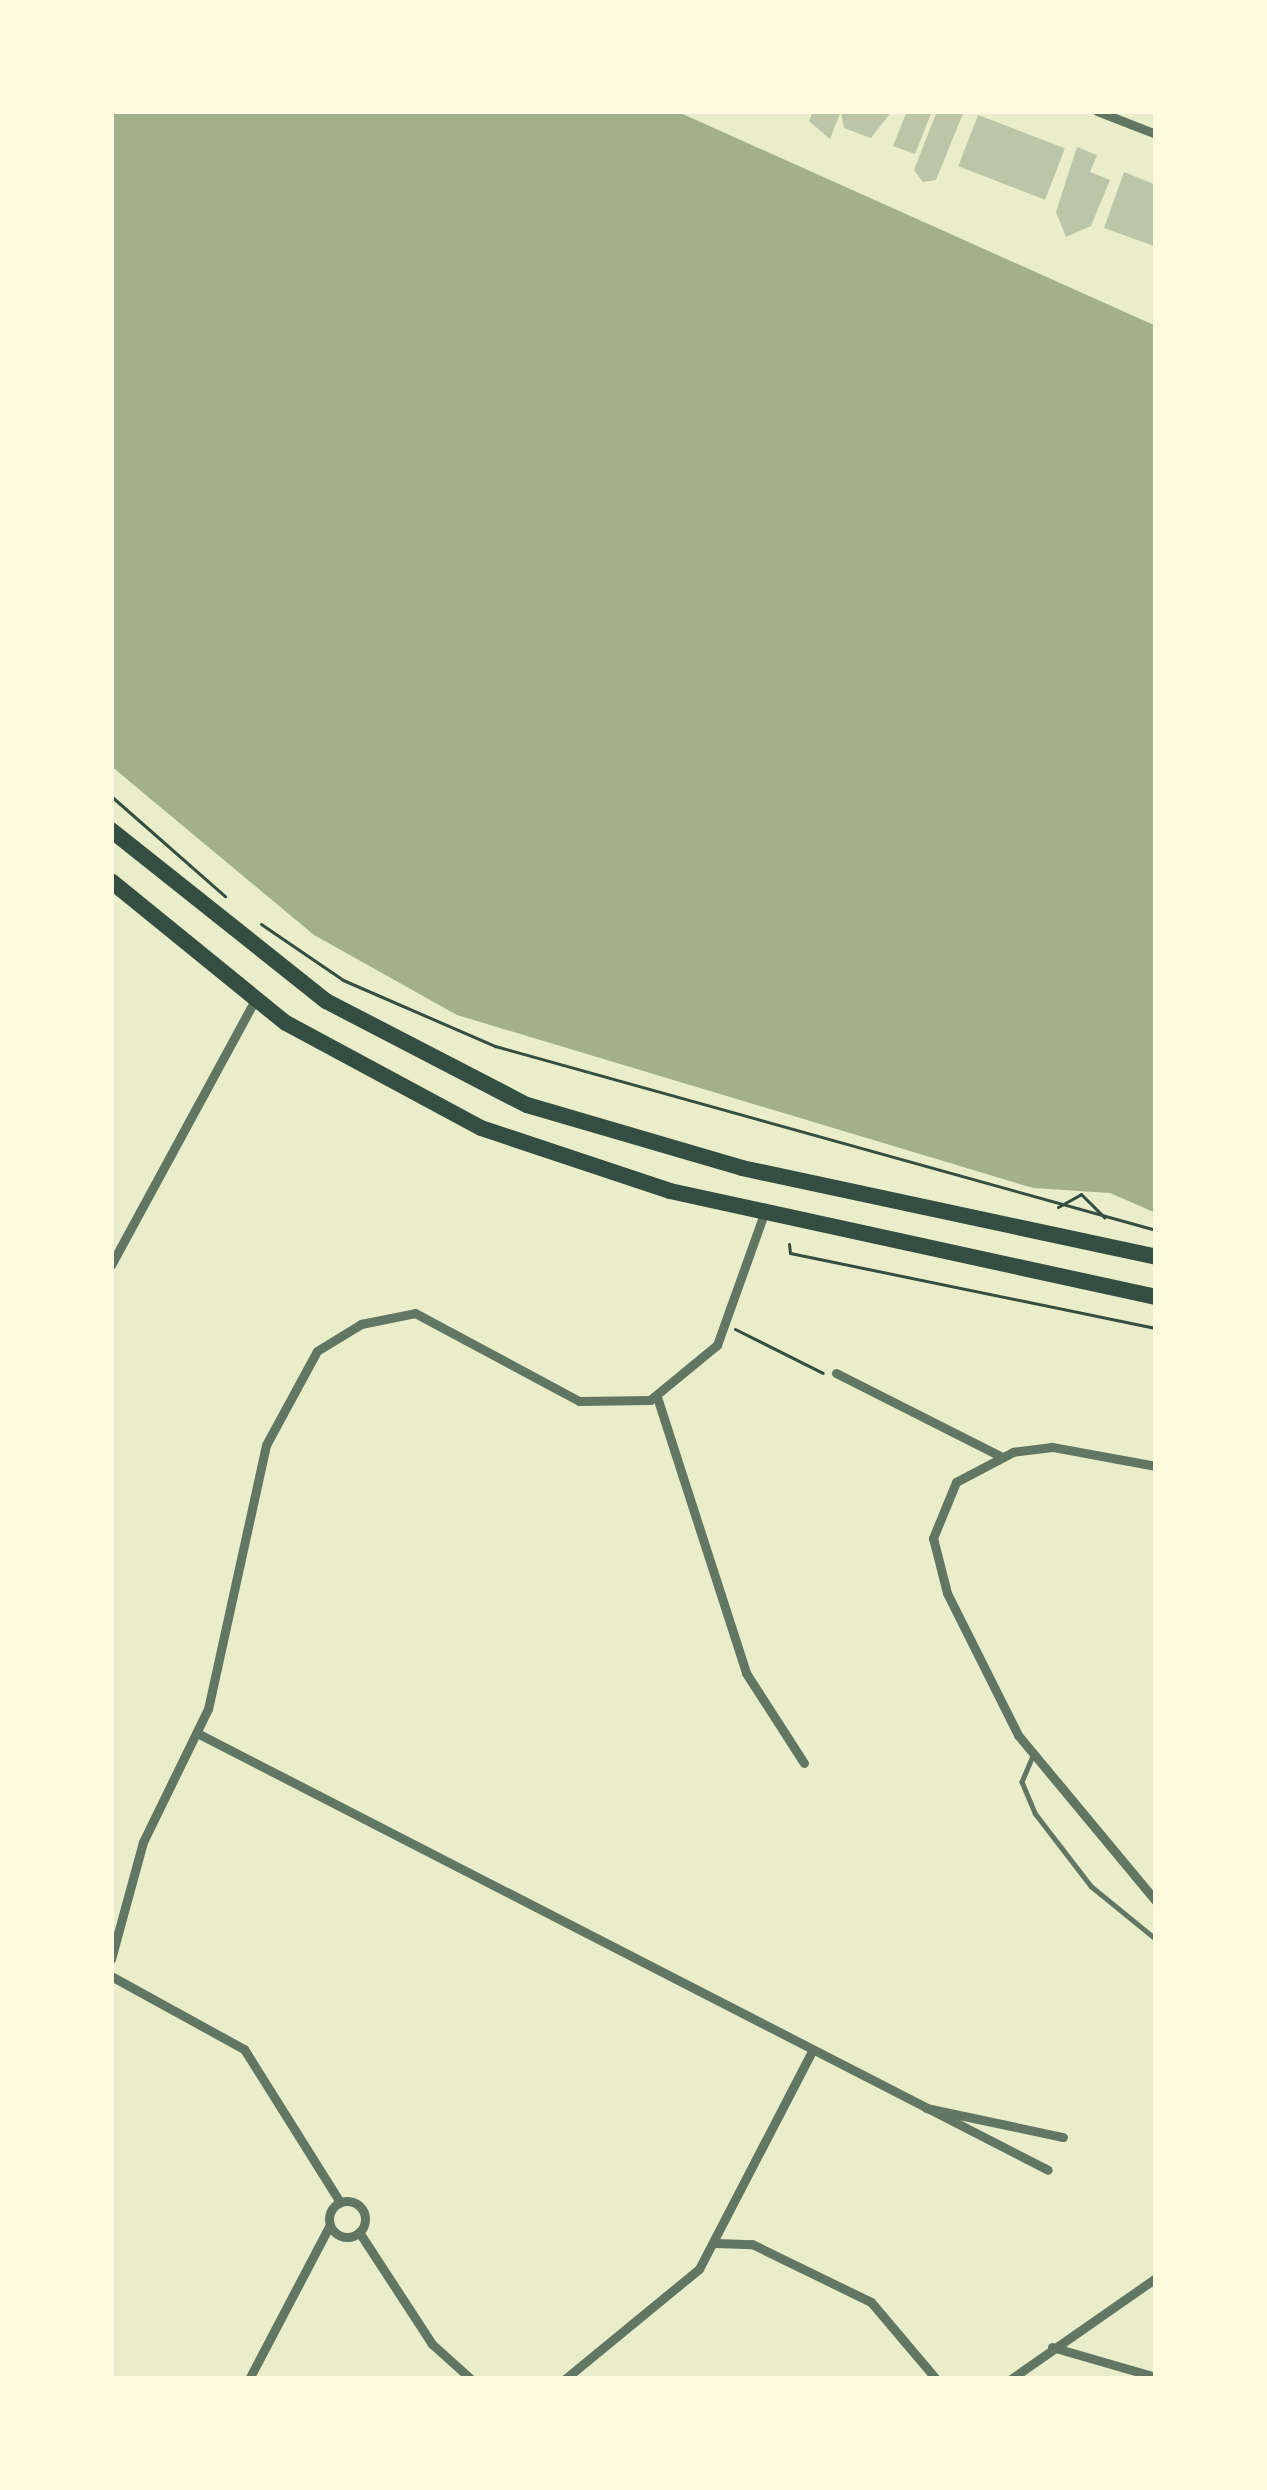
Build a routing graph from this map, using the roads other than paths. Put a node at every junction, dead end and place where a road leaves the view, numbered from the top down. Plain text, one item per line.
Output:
1 (1097, 111) edge
2 (1156, 134) edge
3 (111, 830) edge
4 (111, 881) edge
5 (255, 1000) junction
6 (765, 1211) junction
7 (1156, 1257) edge
8 (111, 1265) edge
9 (1156, 1297) edge
10 (831, 1374) road end
11 (657, 1397) junction
12 (1000, 1456) junction
13 (1156, 1466) edge
14 (199, 1734) junction
15 (1033, 1756) junction
16 (804, 1763) dead end
17 (1156, 1901) edge
18 (1156, 1939) edge
19 (111, 1959) edge
20 (111, 1976) edge
21 (812, 2051) junction
22 (920, 2107) junction
23 (1063, 2137) dead end
24 (1048, 2170) dead end
25 (340, 2202) junction
26 (330, 2225) junction
27 (359, 2232) junction
28 (715, 2243) junction
29 (1156, 2278) edge
30 (1052, 2347) junction
31 (1156, 2377) edge
32 (249, 2379) edge
33 (471, 2379) edge
34 (565, 2379) edge
35 (937, 2379) edge
36 (1011, 2379) edge

1 - 2 street
3 - 7 highway
4 - 5 highway
5 - 6 highway
5 - 8 street
6 - 9 highway
6 - 11 street
10 - 12 street
11 - 14 street
11 - 16 street
12 - 13 street
12 - 15 street
14 - 19 street
14 - 21 street
15 - 17 street
15 - 18 lane
20 - 25 street
21 - 22 street
21 - 28 street
22 - 23 street
22 - 24 street
25 - 26 street
25 - 27 street
26 - 27 street
26 - 32 street
27 - 33 street
28 - 34 street
28 - 35 street
29 - 30 street
30 - 31 street
30 - 36 street

